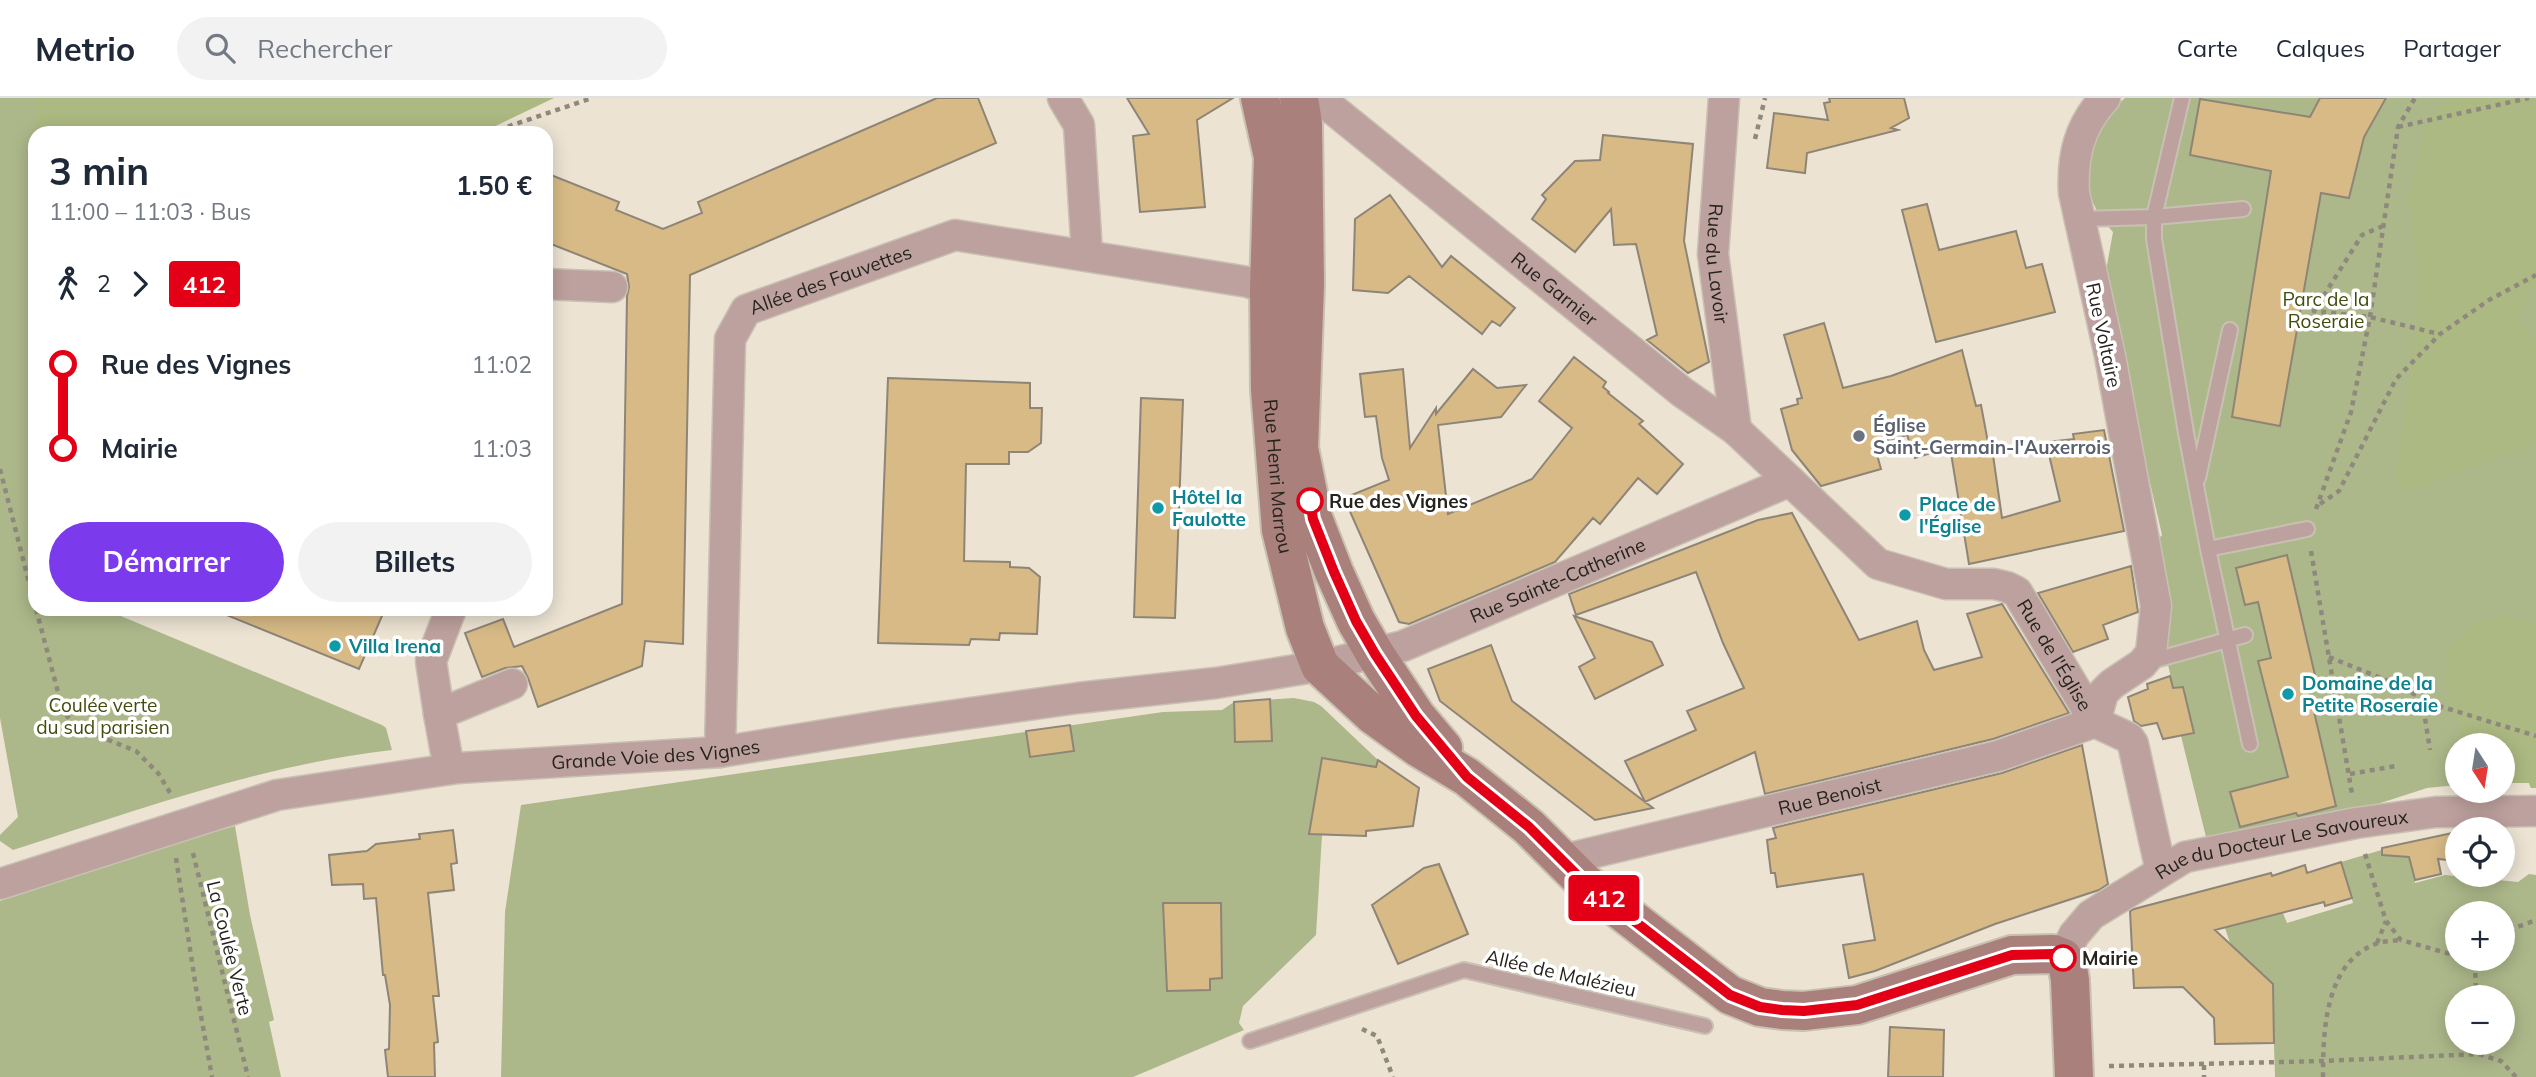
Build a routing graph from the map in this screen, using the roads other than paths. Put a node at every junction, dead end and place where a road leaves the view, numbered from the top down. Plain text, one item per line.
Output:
1 (1063, 98) edge
2 (1260, 98) edge
3 (1299, 98) edge
4 (1319, 98) edge
5 (1724, 98) edge
6 (2105, 98) edge
7 (2182, 98) edge
8 (2243, 209) dead end
9 (2154, 216) junction
10 (2079, 219) junction
11 (1087, 254) junction
12 (553, 284) edge
13 (612, 288) dead end
14 (1269, 289) junction
15 (2230, 330) dead end
16 (1736, 430) junction
17 (1790, 481) junction
18 (2197, 483) junction
19 (2307, 529) road end
20 (2208, 548) junction
21 (448, 616) edge
22 (2245, 635) dead end
23 (2227, 640) junction
24 (1375, 654) junction
25 (2142, 664) junction
26 (1320, 666) junction
27 (512, 684) dead end
28 (439, 714) junction
29 (2095, 722) junction
30 (2250, 744) dead end
31 (720, 752) junction
32 (449, 769) junction
33 (1467, 777) junction
34 (2536, 811) edge
35 (1562, 860) junction
36 (2161, 871) junction
37 (0, 884) edge
38 (2063, 958) junction
39 (1705, 1026) dead end
40 (1250, 1041) dead end
41 (2074, 1072) edge

1 - 11 street
2 - 14 street, Rue Henri Marrou
3 - 24 street, Rue Henri Marrou
4 - 16 street, Rue Garnier
5 - 16 street, Rue du Lavoir
6 - 10 street, Rue Voltaire
7 - 9 lane
8 - 9 lane
9 - 10 lane
9 - 18 lane
10 - 25 street, Rue Voltaire
11 - 14 street, Allée des Fauvettes
11 - 31 street, Allée des Fauvettes
12 - 13 street
14 - 26 street, Rue Henri Marrou
15 - 18 lane
16 - 17 street, Rue Garnier
17 - 24 street, Rue Sainte-Catherine
17 - 29 street, Rue de l'Église
18 - 20 lane
19 - 20 lane
20 - 23 lane
21 - 28 street
22 - 23 lane
23 - 25 lane
23 - 30 lane
24 - 26 street, Rue Sainte-Catherine
24 - 33 street, Rue Henri Marrou
25 - 29 street
26 - 31 street, Grande Voie des Vignes
26 - 33 street, Rue Henri Marrou
27 - 28 street
28 - 32 street
29 - 35 street, Rue Benoist
29 - 36 street, Rue de l'Église
31 - 32 street, Grande Voie des Vignes
32 - 37 street, Grande Voie des Vignes
33 - 35 street, Rue Henri Marrou
34 - 36 street, Rue du Docteur Le Savoureux
35 - 38 street, Rue Henri Marrou
36 - 38 street, Rue du Docteur Le Savoureux
38 - 41 street
39 - 40 lane, Allée de Malézieu

